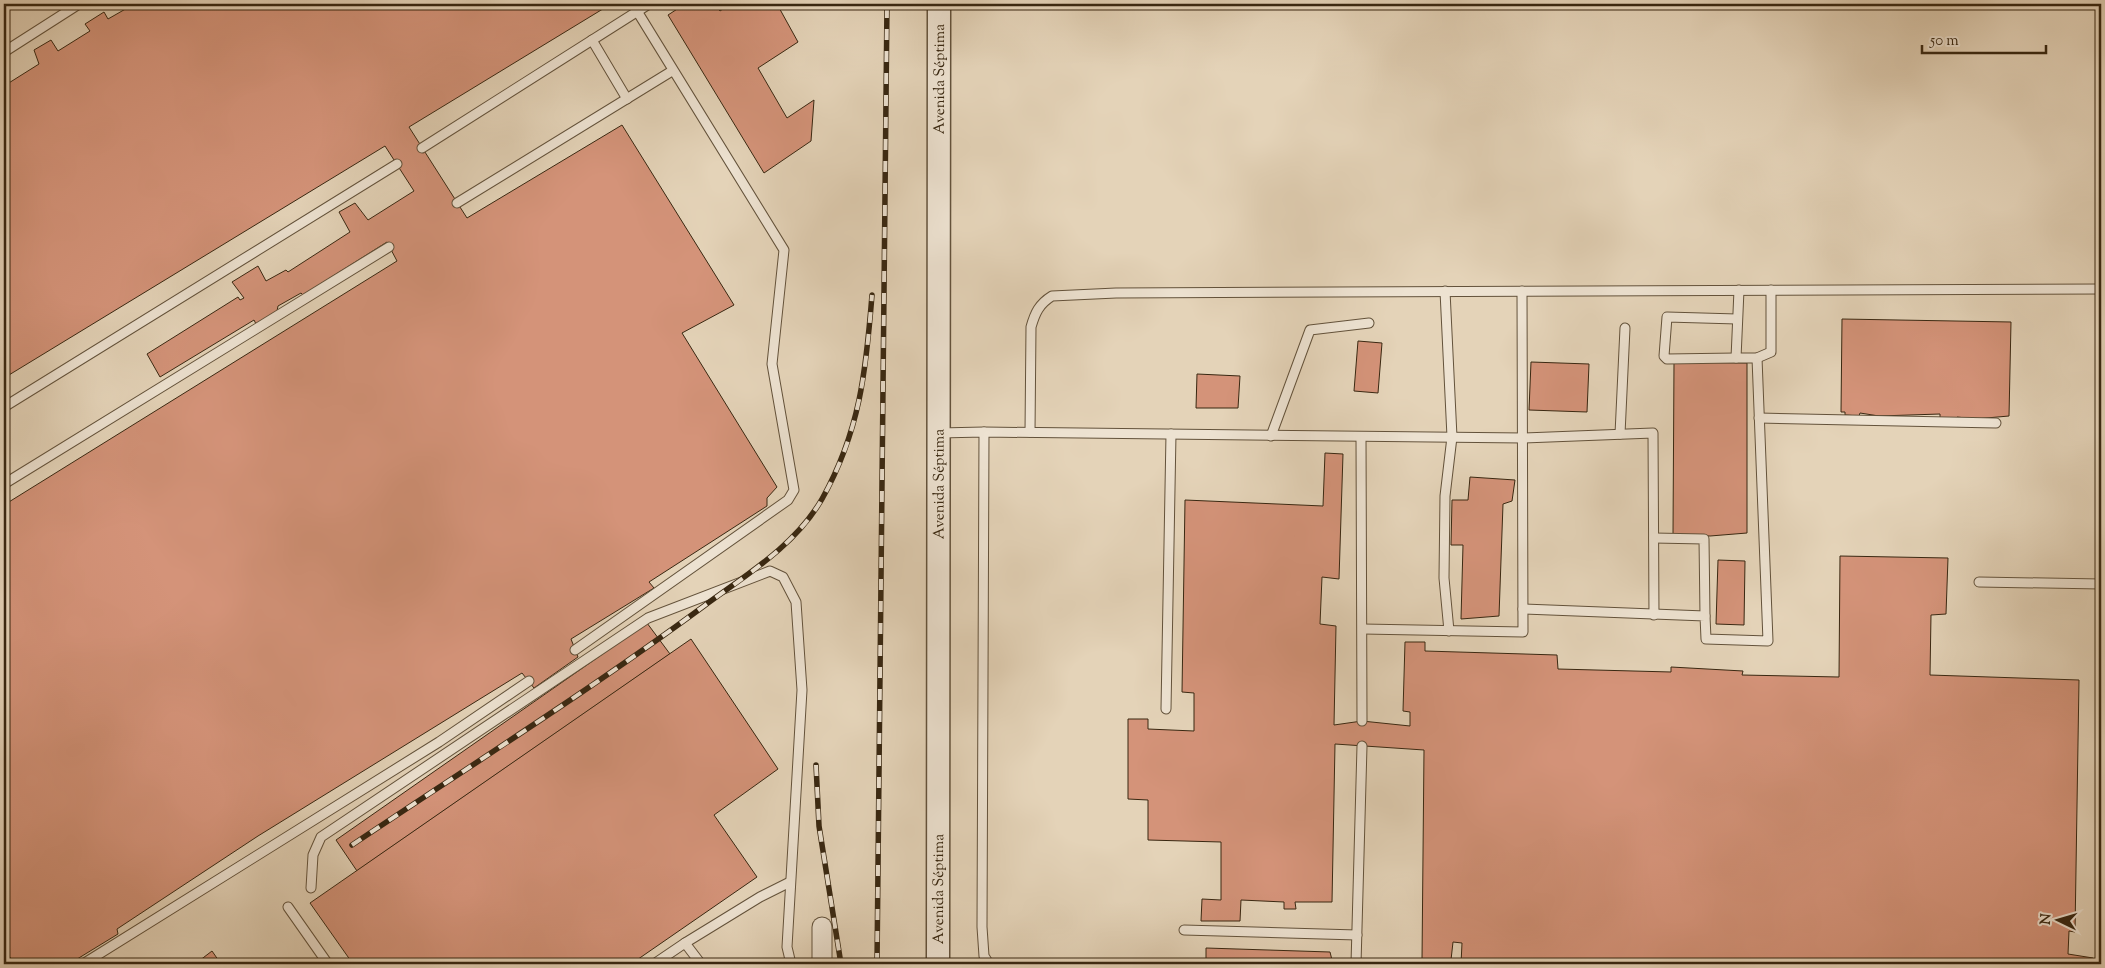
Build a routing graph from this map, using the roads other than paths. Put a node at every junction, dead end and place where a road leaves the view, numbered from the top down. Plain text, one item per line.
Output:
1 (79, 4) edge
2 (649, 4) edge
3 (939, 4) edge
4 (637, 12) junction
5 (592, 40) junction
6 (4, 52) edge
7 (672, 71) junction
8 (627, 99) junction
9 (422, 148) dead end
10 (397, 164) dead end
11 (457, 204) dead end
12 (388, 247) dead end
13 (2101, 288) edge
14 (1738, 290) junction
15 (1771, 290) junction
16 (1522, 291) junction
17 (1446, 292) junction
18 (1737, 319) junction
19 (1369, 323) dead end
20 (1625, 328) dead end
21 (1736, 358) junction
22 (1757, 358) junction
23 (4, 407) edge
24 (1759, 418) junction
25 (1996, 423) dead end
26 (984, 432) junction
27 (1030, 432) junction
28 (938, 433) junction
29 (1171, 434) junction
30 (1620, 434) junction
31 (1271, 436) junction
32 (1360, 437) junction
33 (1452, 438) junction
34 (1523, 438) junction
35 (4, 484) edge
36 (1654, 538) junction
37 (1979, 582) dead end
38 (2101, 584) edge
39 (1523, 609) junction
40 (1654, 615) junction
41 (1705, 616) junction
42 (1363, 629) junction
43 (1449, 631) junction
44 (575, 650) dead end
45 (528, 682) dead end
46 (1166, 709) dead end
47 (1362, 721) dead end
48 (1362, 746) dead end
49 (790, 882) junction
50 (312, 888) dead end
51 (288, 907) dead end
52 (822, 927) dead end
53 (1184, 930) dead end
54 (1357, 935) junction
55 (685, 943) junction
56 (83, 964) edge
57 (328, 964) edge
58 (654, 964) edge
59 (701, 964) edge
60 (790, 964) edge
61 (822, 964) edge
62 (938, 964) edge
63 (989, 964) edge
64 (1356, 964) edge

1 - 6 lane
2 - 4 lane
3 - 28 street, Avenida Séptima
4 - 5 lane
4 - 7 lane
5 - 8 lane
5 - 9 lane
7 - 8 lane
7 - 44 lane
8 - 11 lane
10 - 23 lane
12 - 35 lane
13 - 15 lane
14 - 15 lane
14 - 16 lane
14 - 18 lane
15 - 22 lane
16 - 17 lane
16 - 34 lane
17 - 27 lane
17 - 33 lane
18 - 21 lane
18 - 21 lane
19 - 31 lane
20 - 30 lane
21 - 22 lane
22 - 24 lane
24 - 25 lane
24 - 41 lane
26 - 27 lane
26 - 28 lane
26 - 63 lane
27 - 29 lane
28 - 62 street, Avenida Séptima
29 - 31 lane
29 - 46 lane
30 - 34 lane
30 - 36 lane
31 - 32 lane
32 - 33 lane
32 - 42 lane
33 - 34 lane
33 - 43 lane
34 - 39 lane
36 - 40 lane
36 - 41 lane
37 - 38 lane
39 - 40 lane
39 - 43 lane
40 - 41 lane
42 - 43 lane
42 - 47 lane
45 - 56 lane
48 - 54 lane
49 - 50 lane
49 - 55 lane
49 - 60 lane
51 - 57 lane
52 - 61 street
53 - 54 lane
54 - 64 lane
55 - 58 lane
55 - 59 lane

